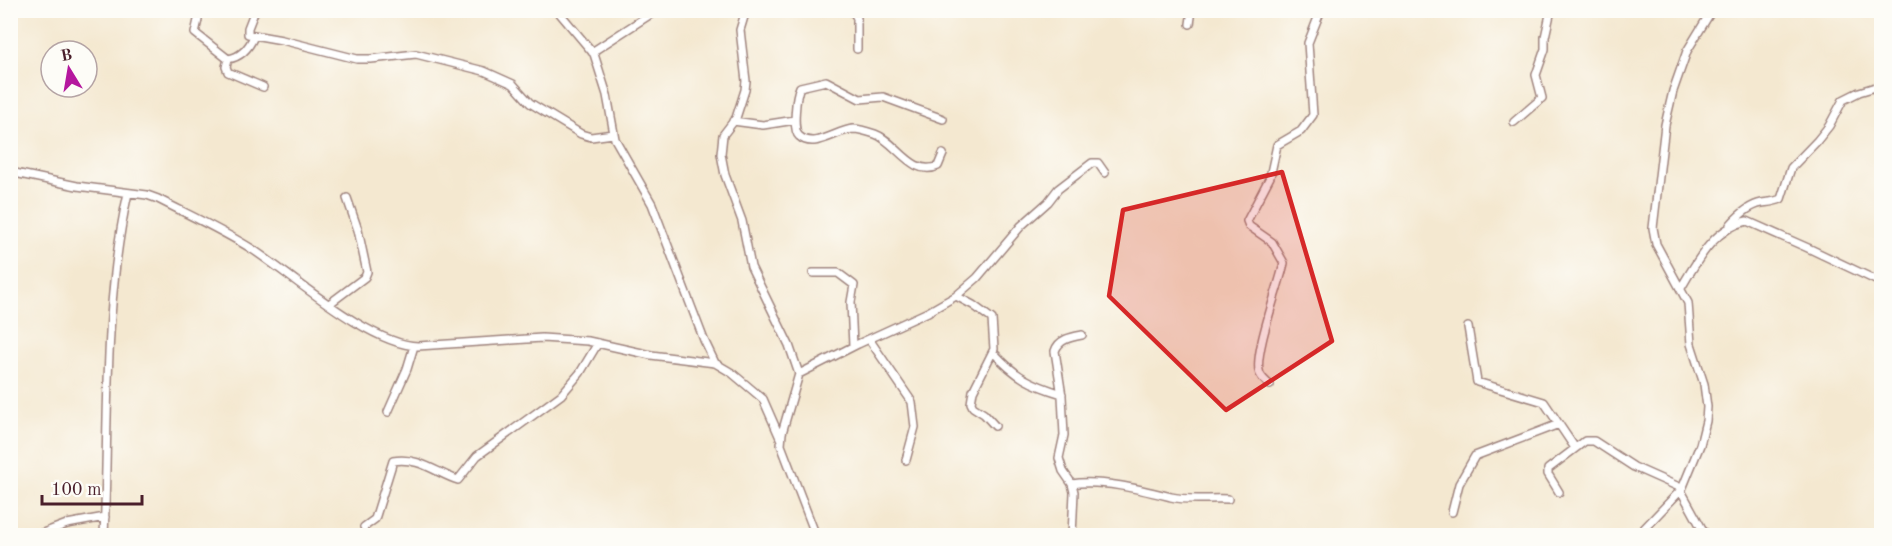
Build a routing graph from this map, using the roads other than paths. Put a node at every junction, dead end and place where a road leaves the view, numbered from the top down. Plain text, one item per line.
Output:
1 (255, 10) edge
2 (657, 10) edge
3 (746, 10) edge
4 (847, 10) edge
5 (1192, 10) edge
6 (1321, 10) edge
7 (1551, 10) edge
8 (1712, 10) edge
9 (560, 12) edge
10 (198, 20) dead end
11 (1190, 24) dead end
12 (254, 36) junction
13 (857, 50) dead end
14 (592, 52) junction
15 (228, 59) junction
16 (1881, 85) edge
17 (263, 87) dead end
18 (943, 119) dead end
19 (795, 120) junction
20 (733, 121) junction
21 (1514, 122) dead end
22 (613, 134) junction
23 (943, 154) dead end
24 (10, 172) edge
25 (1105, 173) dead end
26 (128, 193) junction
27 (347, 198) dead end
28 (1728, 227) junction
29 (813, 273) dead end
30 (1881, 284) edge
31 (1681, 288) junction
32 (956, 296) junction
33 (329, 304) junction
34 (1468, 327) dead end
35 (1082, 335) dead end
36 (869, 339) junction
37 (598, 343) junction
38 (414, 346) junction
39 (853, 346) junction
40 (993, 352) junction
41 (715, 363) junction
42 (799, 374) junction
43 (1270, 385) dead end
44 (1062, 393) junction
45 (388, 412) dead end
46 (1559, 424) junction
47 (995, 426) dead end
48 (781, 440) junction
49 (1575, 448) junction
50 (906, 460) dead end
51 (1072, 484) junction
52 (1682, 489) junction
53 (1559, 492) dead end
54 (1228, 499) dead end
55 (1452, 512) dead end
56 (105, 517) junction
57 (364, 527) dead end
58 (36, 536) edge
59 (104, 536) edge
60 (816, 536) edge
61 (1072, 536) edge
62 (1637, 536) edge
63 (1706, 536) edge

1 - 12 street
2 - 14 street
3 - 20 street
4 - 13 street
5 - 11 street
6 - 43 street
7 - 21 street
8 - 31 street
9 - 14 street
10 - 15 street
12 - 15 street
12 - 22 street
14 - 22 street
15 - 17 street
16 - 28 street
18 - 19 street
19 - 20 street
19 - 23 street
20 - 42 street
22 - 41 street
24 - 26 street
25 - 32 street
26 - 33 street
26 - 56 street
27 - 33 street
28 - 30 street
28 - 31 street
29 - 39 street
31 - 52 street
32 - 36 street
32 - 40 street
33 - 38 street
34 - 46 street
35 - 44 street
36 - 39 street
36 - 50 street
37 - 38 street
37 - 41 street
37 - 57 street
38 - 45 street
39 - 42 street
40 - 44 street
40 - 47 street
41 - 48 street
42 - 48 street
44 - 51 street
46 - 49 street
46 - 55 street
48 - 60 street
49 - 52 street
49 - 53 street
51 - 54 street
51 - 61 street
52 - 62 street
52 - 63 street
56 - 58 street
56 - 59 street

